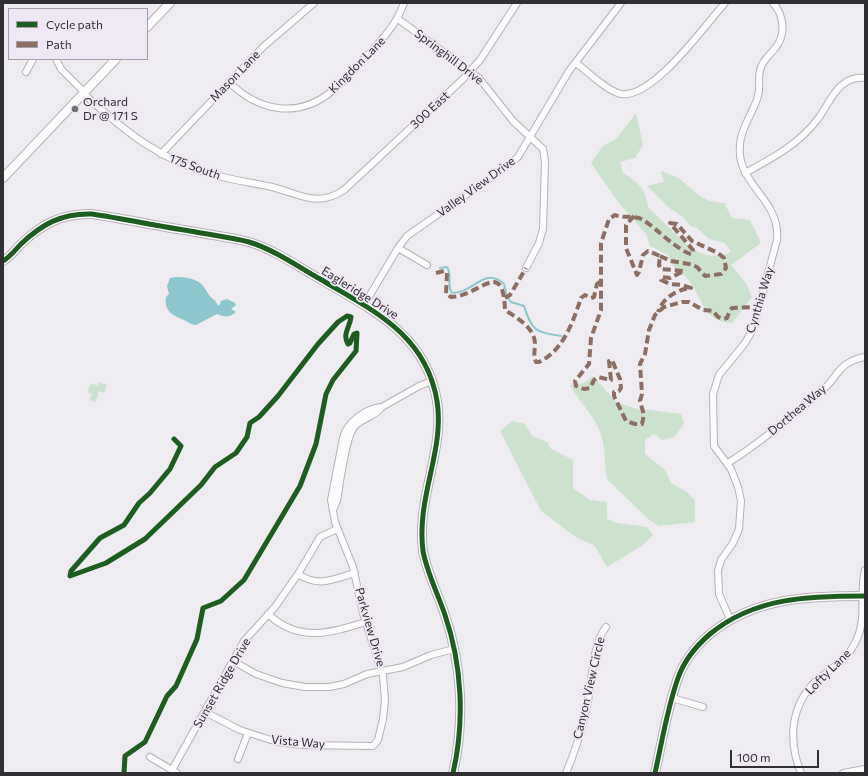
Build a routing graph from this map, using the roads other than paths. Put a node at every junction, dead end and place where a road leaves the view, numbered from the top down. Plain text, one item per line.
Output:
1 (170, 3) edge
2 (314, 3) edge
3 (404, 3) edge
4 (517, 3) edge
5 (621, 3) edge
6 (725, 3) edge
7 (773, 3) edge
8 (398, 18) junction
9 (148, 26) edge
10 (32, 60) edge
11 (56, 60) edge
12 (115, 60) edge
13 (576, 63) junction
14 (470, 71) junction
15 (26, 72) dead end
16 (865, 78) edge
17 (229, 82) junction
18 (84, 93) junction
19 (531, 137) junction
20 (161, 154) junction
21 (745, 173) junction
22 (3, 178) edge
23 (325, 199) joint
24 (398, 248) junction
25 (14, 250) junction
26 (3, 254) edge
27 (3, 261) edge
28 (427, 265) dead end
29 (526, 268) dead end
30 (364, 305) junction
31 (865, 357) edge
32 (432, 381) junction
33 (728, 463) junction
34 (337, 529) junction
35 (865, 570) edge
36 (355, 573) junction
37 (298, 574) junction
38 (864, 596) edge
39 (268, 614) junction
40 (730, 619) junction
41 (366, 622) junction
42 (606, 627) dead end
43 (454, 649) junction
44 (233, 661) junction
45 (382, 671) junction
46 (672, 698) junction
47 (703, 707) dead end
48 (205, 712) junction
49 (248, 734) junction
50 (373, 746) joint
51 (150, 757) dead end
52 (238, 759) dead end
53 (865, 769) edge
54 (174, 771) edge
55 (453, 773) edge
56 (566, 773) edge
57 (655, 773) edge
58 (801, 773) edge
59 (843, 773) edge

1 - 9 main road
2 - 17 street, Mason Lane
3 - 8 street, Kingdon Lane
4 - 14 street, 300 East
5 - 13 street, Valley View Drive
6 - 13 street
7 - 21 street, Cynthia Way
8 - 14 street, Springhill Drive
8 - 17 street, Kingdon Lane
10 - 15 street
11 - 18 street, 175 South
12 - 18 main road
13 - 19 street, Valley View Drive
14 - 19 street, Springhill Drive
14 - 23 street, 300 East
16 - 21 street
17 - 20 street, Mason Lane
18 - 20 street, 175 South
18 - 22 main road
19 - 24 street, Valley View Drive
19 - 29 street, Springhill Drive
20 - 23 street, 175 South
21 - 33 street, Cynthia Way
24 - 28 street
24 - 30 street, Valley View Drive
25 - 26 main road, Eagleridge Drive
25 - 27 main road, Eagleridge Drive
25 - 30 main road, Eagleridge Drive
30 - 32 main road, Eagleridge Drive
31 - 33 street, Dorthea Way
32 - 34 street, Parkview Drive
32 - 43 main road, Eagleridge Drive
33 - 40 street, Cynthia Way
34 - 36 street, Parkview Drive
34 - 37 street, Sunset Ridge Drive
35 - 38 street, Lofty Lane
36 - 37 street
36 - 41 street, Parkview Drive
37 - 39 street, Sunset Ridge Drive
38 - 40 main road
38 - 58 street, Lofty Lane
39 - 41 street
39 - 44 street, Sunset Ridge Drive
40 - 46 main road
41 - 45 street, Parkview Drive
42 - 56 street, Canyon View Circle
43 - 45 street
43 - 55 main road, Eagleridge Drive
44 - 45 street
44 - 48 street, Sunset Ridge Drive
45 - 50 street, Parkview Drive
46 - 47 street
46 - 57 main road
48 - 49 street, Vista Way
48 - 54 street, Sunset Ridge Drive
49 - 50 street, Vista Way
49 - 52 street
51 - 54 street
53 - 59 street

